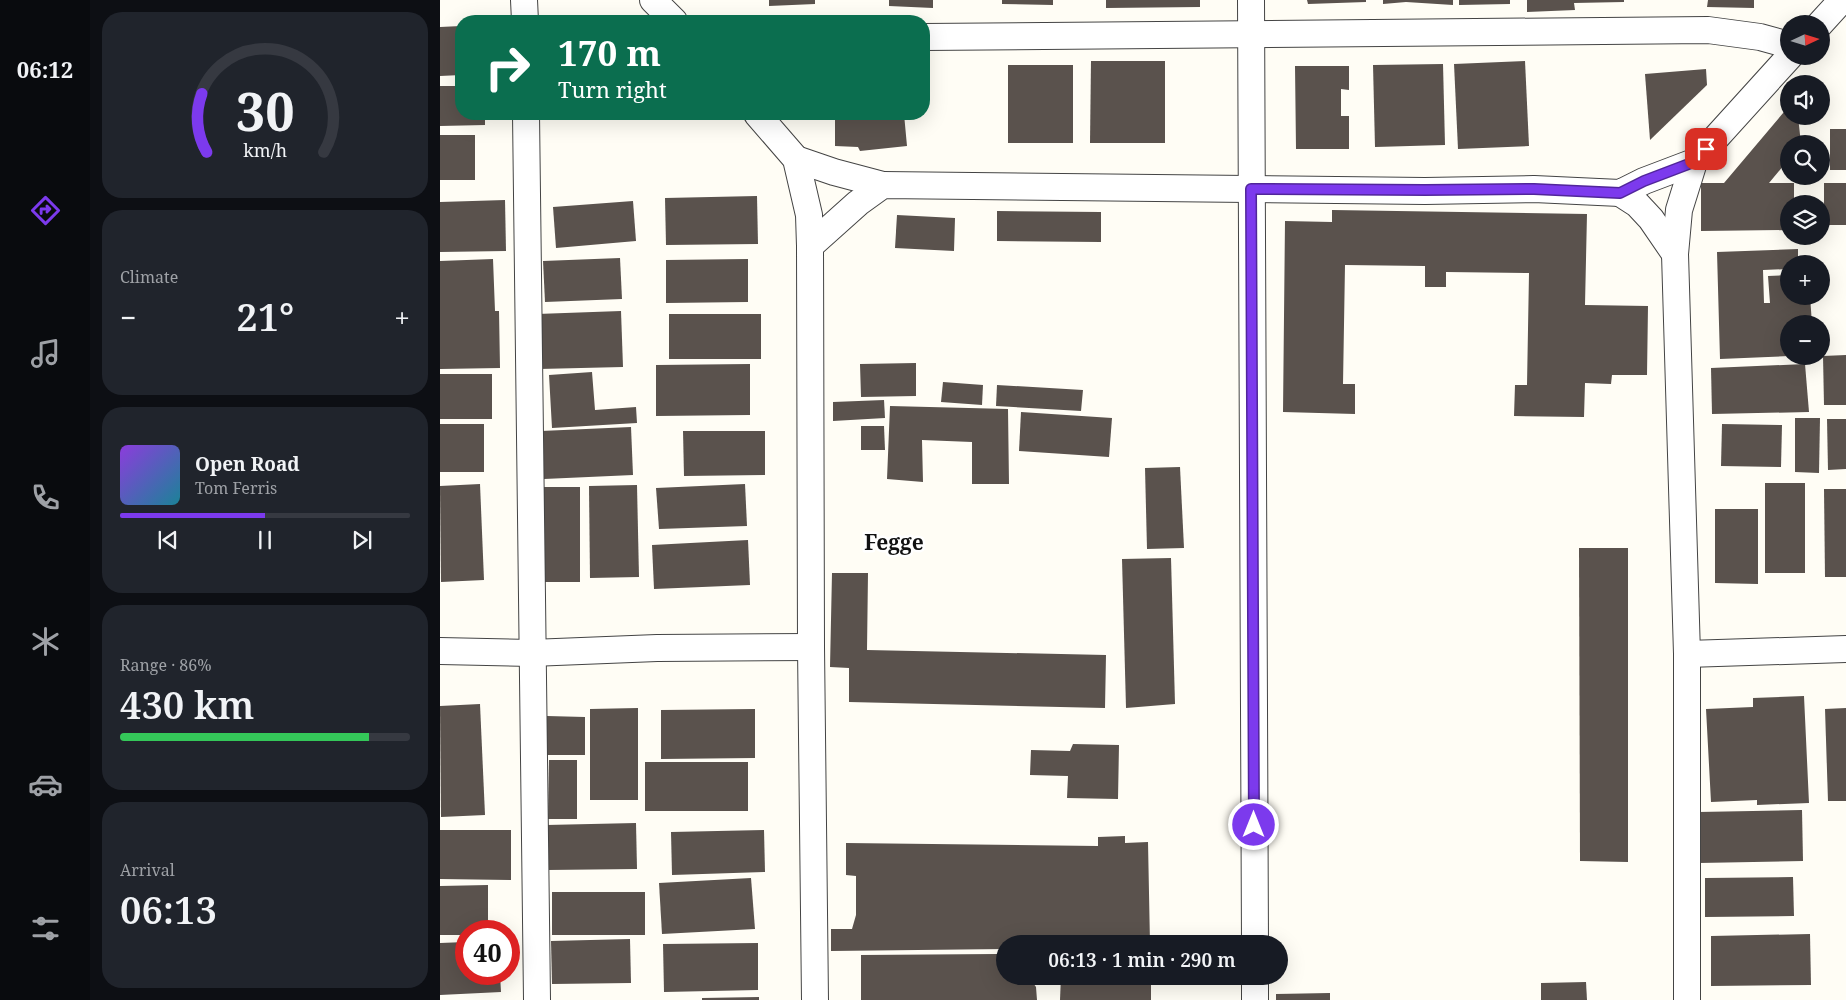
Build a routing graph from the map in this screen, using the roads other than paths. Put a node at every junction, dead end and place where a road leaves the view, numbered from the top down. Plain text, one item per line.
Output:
1 (524, 0) edge
2 (653, 0) edge
3 (1251, 0) edge
4 (1842, 0) edge
5 (525, 15) edge
6 (668, 15) edge
7 (1828, 15) edge
8 (1251, 34) junction
9 (930, 37) edge
10 (1780, 43) edge
11 (1782, 65) edge
12 (526, 120) edge
13 (762, 120) edge
14 (796, 159) junction
15 (1694, 162) junction
16 (883, 185) junction
17 (1251, 189) junction
18 (1620, 193) junction
19 (810, 246) junction
20 (1676, 254) junction
21 (811, 647) junction
22 (1846, 649) edge
23 (440, 651) edge
24 (531, 653) junction
25 (1687, 654) junction
26 (1254, 935) edge
27 (1255, 985) edge
28 (537, 1000) edge
29 (815, 1000) edge
30 (1255, 1000) edge
31 (1687, 1000) edge

1 - 5 street
2 - 6 street
3 - 8 street
4 - 7 street
8 - 9 street
8 - 10 street
8 - 17 street
11 - 15 street
12 - 24 street
13 - 14 street
14 - 16 street
14 - 19 street
15 - 18 street
15 - 20 street
16 - 17 street
16 - 19 street
17 - 18 street
17 - 26 street
18 - 20 street
19 - 21 street
20 - 25 street
21 - 24 street
21 - 29 street
22 - 25 street
23 - 24 street
24 - 28 street
25 - 31 street
27 - 30 street

